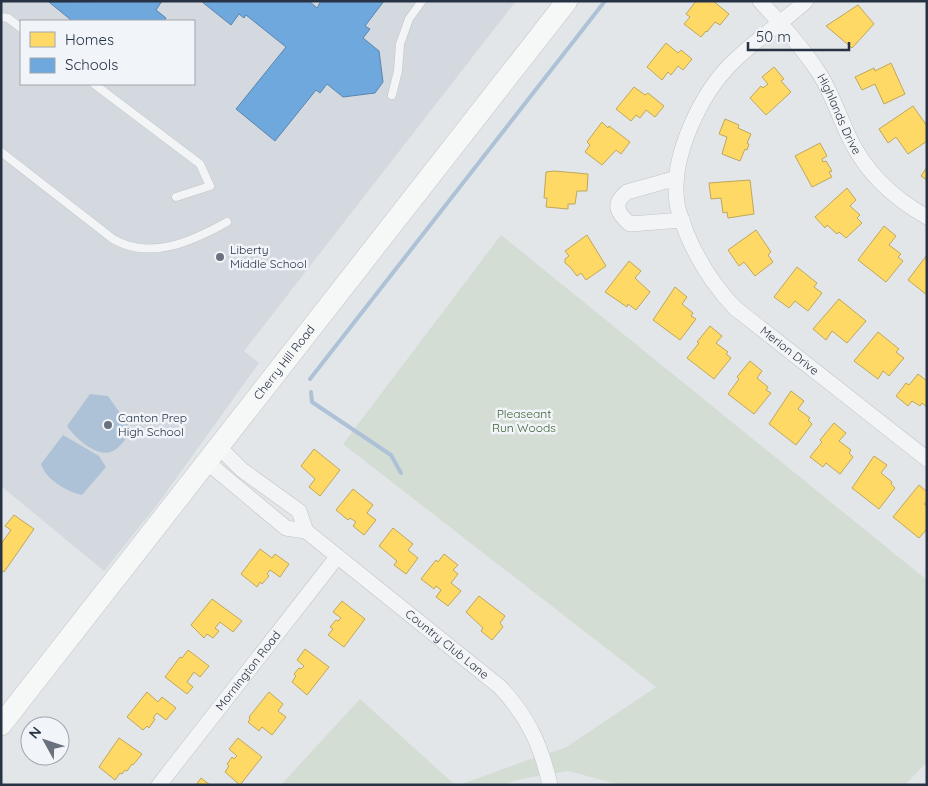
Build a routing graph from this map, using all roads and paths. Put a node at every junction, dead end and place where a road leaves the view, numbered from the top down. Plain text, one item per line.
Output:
1 (422, 1) edge
2 (567, 1) edge
3 (760, 1) edge
4 (806, 1) edge
5 (1, 17) edge
6 (780, 23) junction
7 (20, 27) edge
8 (95, 85) edge
9 (392, 95) dead end
10 (1, 152) edge
11 (677, 178) junction
12 (176, 197) dead end
13 (927, 217) edge
14 (682, 220) junction
15 (227, 222) dead end
16 (213, 455) junction
17 (927, 459) edge
18 (337, 557) junction
19 (1, 725) edge
20 (159, 785) edge
21 (550, 785) edge

1 - 9 lane
2 - 16 main road, Cherry Hill Road
3 - 6 street, Highlands Drive
4 - 6 street, Merion Drive
5 - 7 lane
6 - 11 street, Merion Drive
6 - 13 street, Highlands Drive
8 - 12 lane
10 - 15 lane
11 - 14 street, Merion Drive
11 - 14 street
14 - 17 street, Merion Drive
16 - 18 street, Country Club Lane
16 - 19 main road, Cherry Hill Road
18 - 20 street, Mornington Road
18 - 21 street, Country Club Lane

